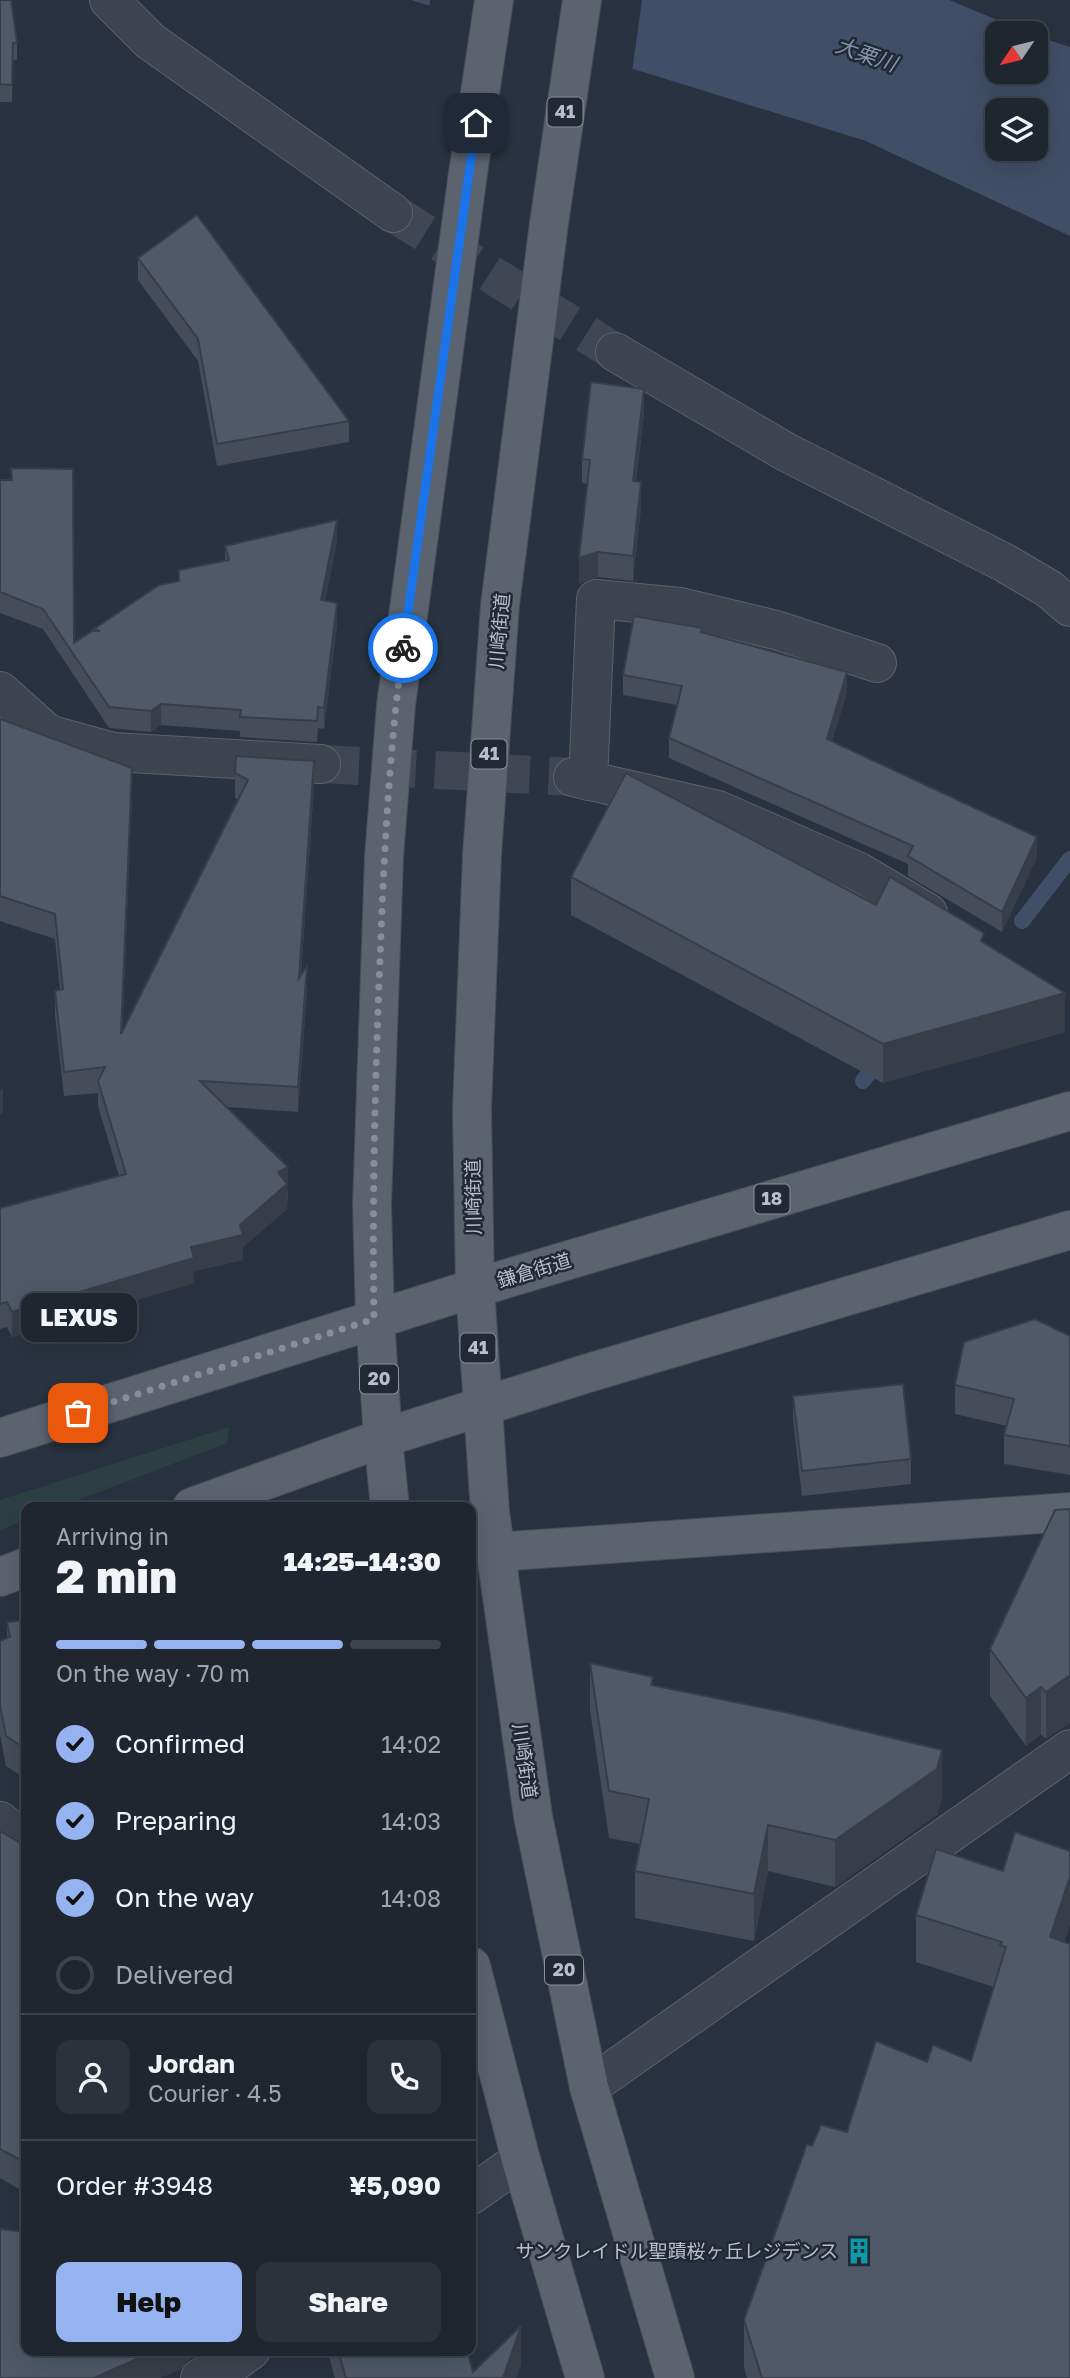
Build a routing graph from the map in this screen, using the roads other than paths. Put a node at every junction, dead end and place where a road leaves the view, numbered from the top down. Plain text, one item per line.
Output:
1 (109, 0) edge
2 (494, 0) edge
3 (582, 0) edge
4 (393, 213) tunnel mouth
5 (615, 352) tunnel mouth
6 (1070, 607) edge
7 (877, 663) dead end
8 (0, 691) edge
9 (321, 764) tunnel mouth
10 (953, 928) edge
11 (1070, 1111) edge
12 (1070, 1230) edge
13 (475, 1288) junction
14 (374, 1319) junction
15 (482, 1408) junction
16 (0, 1438) edge
17 (383, 1438) junction
18 (206, 1502) edge
19 (389, 1502) edge
20 (1070, 1512) edge
21 (496, 1552) junction
22 (21, 1569) edge
23 (0, 1577) edge
24 (1070, 1749) edge
25 (0, 1821) edge
26 (21, 1840) edge
27 (476, 1985) edge
28 (589, 2087) junction
29 (521, 2160) junction
30 (476, 2192) edge
31 (243, 2363) edge
32 (201, 2378) edge
33 (585, 2378) edge
34 (675, 2378) edge

1 - 4 street
2 - 14 main road
3 - 13 main road, 川崎街道 / 41
5 - 6 street
7 - 10 street
8 - 9 street
11 - 13 main road, 鎌倉街道 / 18
12 - 15 main road
13 - 14 main road, 鎌倉街道 / 18
13 - 15 main road, 川崎街道 / 41
14 - 16 main road, 鎌倉街道 / 18
14 - 17 main road, 20
15 - 17 main road
15 - 21 main road, 川崎街道 / 20
17 - 18 main road
17 - 19 main road, 20
20 - 21 main road
21 - 28 main road, 川崎街道 / 20
22 - 23 main road
24 - 28 street
25 - 26 street
27 - 29 main road
28 - 34 main road, 川崎街道 / 20
29 - 30 street
29 - 33 main road
31 - 32 street

